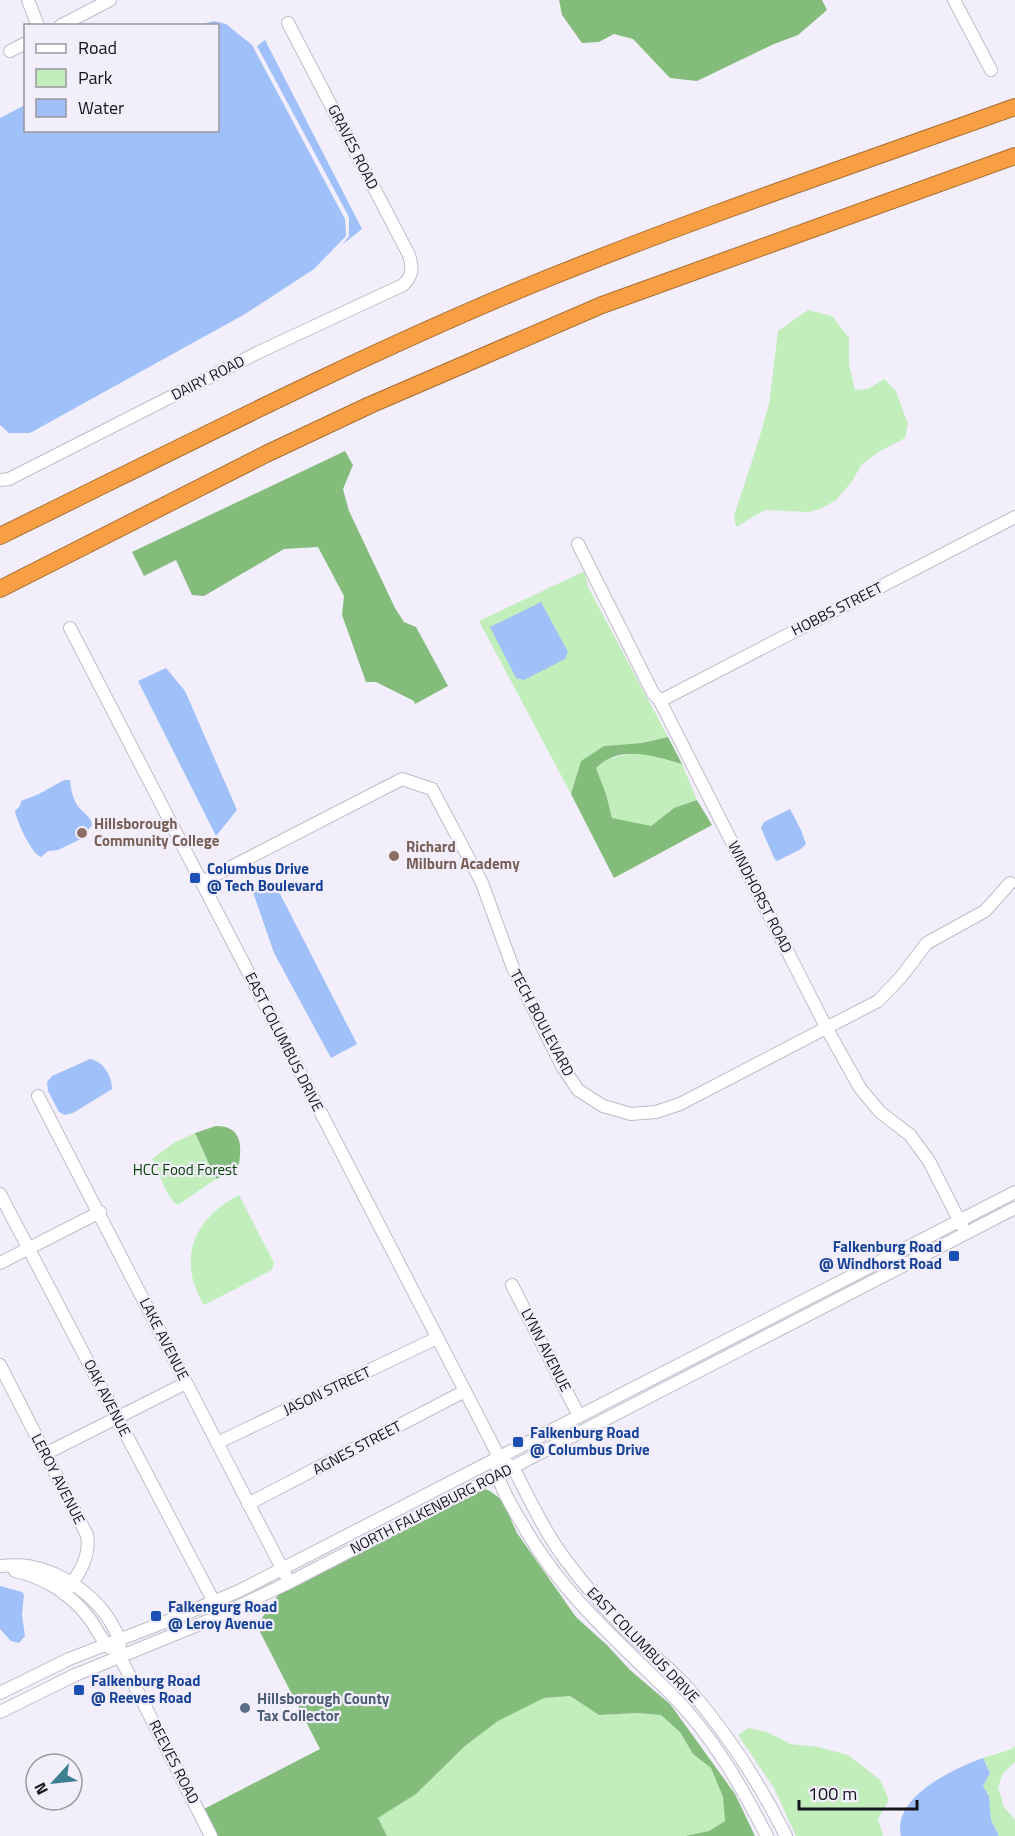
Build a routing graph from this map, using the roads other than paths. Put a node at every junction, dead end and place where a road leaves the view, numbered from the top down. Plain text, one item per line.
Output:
1 (28, 0) edge
2 (109, 0) edge
3 (954, 0) edge
4 (288, 23) dead end
5 (37, 24) edge
6 (64, 24) edge
7 (24, 44) edge
8 (10, 51) dead end
9 (991, 70) dead end
10 (1015, 107) edge
11 (1015, 156) edge
12 (412, 273) joint
13 (0, 480) edge
14 (1015, 517) edge
15 (0, 536) edge
16 (578, 543) dead end
17 (0, 589) edge
18 (70, 628) dead end
19 (660, 701) junction
20 (202, 882) junction
21 (1010, 883) dead end
22 (827, 1029) junction
23 (38, 1096) dead end
24 (1015, 1192) edge
25 (0, 1194) edge
26 (1015, 1208) edge
27 (100, 1212) junction
28 (959, 1221) junction
29 (966, 1234) junction
30 (29, 1247) junction
31 (0, 1263) edge
32 (512, 1285) dead end
33 (437, 1338) junction
34 (0, 1365) edge
35 (186, 1383) junction
36 (465, 1391) junction
37 (579, 1416) junction
38 (118, 1418) junction
39 (216, 1443) junction
40 (45, 1454) junction
41 (498, 1456) junction
42 (513, 1467) junction
43 (498, 1475) junction
44 (248, 1504) junction
45 (0, 1567) edge
46 (283, 1569) junction
47 (290, 1582) junction
48 (72, 1583) junction
49 (64, 1594) junction
50 (214, 1602) junction
51 (119, 1640) junction
52 (106, 1645) junction
53 (120, 1657) junction
54 (671, 1670) junction
55 (658, 1682) junction
56 (0, 1693) edge
57 (0, 1712) edge
58 (211, 1836) edge
59 (767, 1836) edge
60 (786, 1836) edge

1 - 5 street
2 - 6 street
3 - 9 street
4 - 12 street, GRAVES ROAD
7 - 8 street
10 - 15 highway
11 - 17 highway
12 - 13 street, DAIRY ROAD
14 - 19 street, HOBBS STREET
16 - 19 street, WINDHORST ROAD
18 - 20 street, EAST COLUMBUS DRIVE
19 - 22 street, WINDHORST ROAD
20 - 22 street, TECH BOULEVARD
20 - 33 street, EAST COLUMBUS DRIVE
21 - 22 street, TECH BOULEVARD
22 - 28 street, WINDHORST ROAD
23 - 27 street, LAKE AVENUE
24 - 28 street, NORTH FALKENBURG ROAD
25 - 30 street, OAK AVENUE
26 - 29 street, NORTH FALKENBURG ROAD
27 - 30 street
27 - 35 street, LAKE AVENUE
28 - 29 street, WINDHORST ROAD
28 - 37 street, NORTH FALKENBURG ROAD
29 - 42 street, NORTH FALKENBURG ROAD
30 - 31 street
30 - 38 street, OAK AVENUE
32 - 37 street, LYNN AVENUE
33 - 36 street, EAST COLUMBUS DRIVE
33 - 39 street, JASON STREET
34 - 40 street, LEROY AVENUE
35 - 38 street
35 - 39 street, LAKE AVENUE
36 - 41 street, EAST COLUMBUS DRIVE
36 - 44 street, AGNES STREET
37 - 41 street, NORTH FALKENBURG ROAD
38 - 40 street
38 - 50 street, OAK AVENUE
39 - 44 street, LAKE AVENUE
40 - 48 street, LEROY AVENUE
41 - 42 street, EAST COLUMBUS DRIVE
41 - 43 street, EAST COLUMBUS DRIVE
41 - 46 street, NORTH FALKENBURG ROAD
42 - 43 street, NORTH FALKENBURG ROAD
42 - 54 street, EAST COLUMBUS DRIVE
43 - 47 street, NORTH FALKENBURG ROAD
43 - 55 street, EAST COLUMBUS DRIVE
44 - 46 street, LAKE AVENUE
45 - 48 street
45 - 49 street
46 - 47 street, LAKE AVENUE
46 - 50 street, NORTH FALKENBURG ROAD
47 - 53 street, NORTH FALKENBURG ROAD
48 - 49 street, LEROY AVENUE
48 - 51 street
49 - 52 street
50 - 51 street, NORTH FALKENBURG ROAD
51 - 52 street, NORTH FALKENBURG ROAD
51 - 53 street
52 - 53 street
52 - 56 street, NORTH FALKENBURG ROAD
53 - 57 street, NORTH FALKENBURG ROAD
53 - 58 street, REEVES ROAD
54 - 55 street
54 - 60 street, EAST COLUMBUS DRIVE
55 - 59 street, EAST COLUMBUS DRIVE

